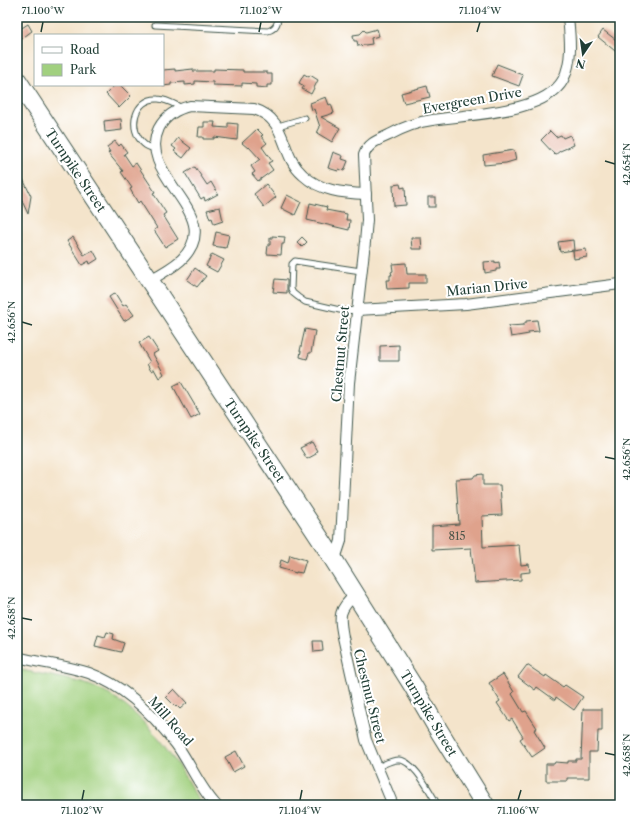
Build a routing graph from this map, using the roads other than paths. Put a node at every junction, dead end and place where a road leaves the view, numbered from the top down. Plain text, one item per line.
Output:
1 (278, 17) edge
2 (568, 17) edge
3 (155, 25) dead end
4 (17, 80) edge
5 (182, 108) junction
6 (305, 118) dead end
7 (278, 126) junction
8 (367, 148) joint
9 (155, 149) junction
10 (366, 194) junction
11 (361, 270) junction
12 (150, 280) junction
13 (620, 284) edge
14 (357, 310) junction
15 (334, 562) junction
16 (356, 594) junction
17 (17, 657) edge
18 (377, 767) junction
19 (216, 805) edge
20 (393, 805) edge
21 (438, 805) edge
22 (485, 805) edge

1 - 3 lane
2 - 8 street, Evergreen Drive
4 - 12 highway, Turnpike Street
5 - 7 street
5 - 9 street
5 - 9 lane
6 - 7 lane
7 - 10 street
8 - 10 street, Chestnut Street
9 - 12 street
10 - 11 street, Chestnut Street
11 - 14 street, Chestnut Street
11 - 14 lane
12 - 15 highway, Turnpike Street
13 - 14 street, Marian Drive
14 - 15 street, Chestnut Street
15 - 16 highway, Turnpike Street
16 - 18 street, Chestnut Street
16 - 22 highway, Turnpike Street
17 - 19 street, Mill Road
18 - 20 street, Chestnut Street
18 - 21 lane

